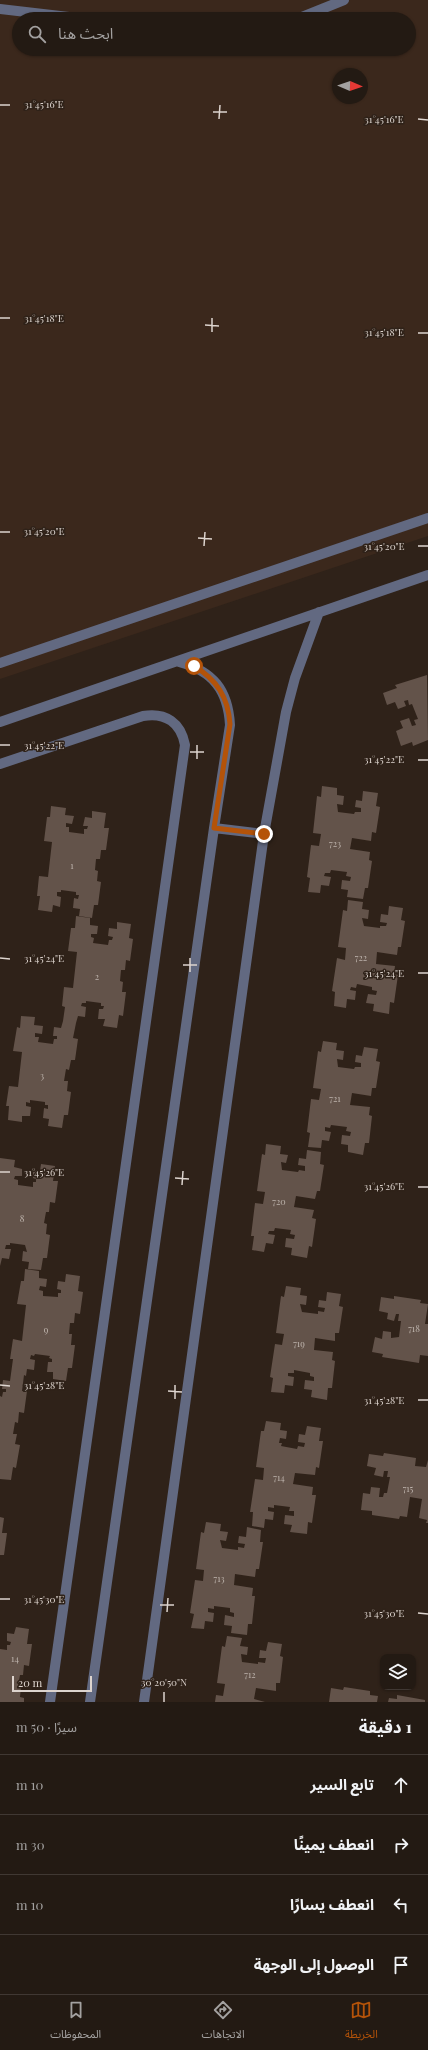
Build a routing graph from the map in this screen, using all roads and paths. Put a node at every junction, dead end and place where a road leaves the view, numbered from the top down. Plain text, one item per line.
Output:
1 (344, 0) edge
2 (0, 9) edge
3 (26, 12) edge
4 (317, 12) edge
5 (428, 518) edge
6 (428, 575) edge
7 (319, 612) junction
8 (179, 662) junction
9 (0, 663) edge
10 (0, 722) edge
11 (0, 764) edge
12 (214, 828) junction
13 (264, 834) junction
14 (53, 1702) edge
15 (90, 1702) edge
16 (144, 1702) edge

1 - 4 street
2 - 3 street
5 - 9 street
6 - 7 street
7 - 8 street
7 - 13 street
8 - 10 street
8 - 12 street
11 - 14 street
12 - 13 street
12 - 15 street
13 - 16 street

